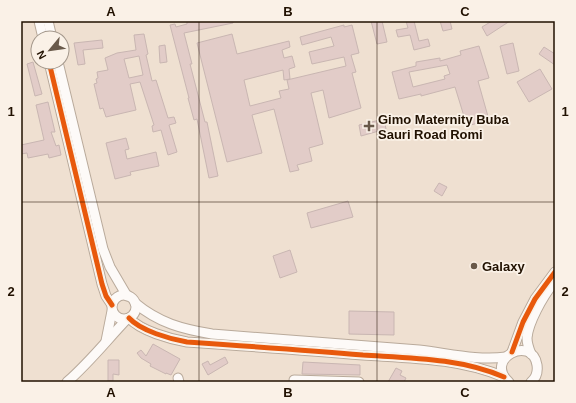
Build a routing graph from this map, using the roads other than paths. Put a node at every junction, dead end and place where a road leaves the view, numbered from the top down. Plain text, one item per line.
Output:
1 (51, 70) edge
2 (60, 70) edge
3 (555, 272) edge
4 (555, 282) edge
5 (127, 296) junction
6 (135, 303) junction
7 (112, 308) junction
8 (128, 319) junction
9 (106, 341) junction
10 (509, 354) junction
11 (531, 354) junction
12 (507, 379) edge
13 (533, 381) edge
14 (67, 382) edge
15 (295, 382) edge
16 (358, 382) edge

1 - 7 street
2 - 5 street
3 - 10 street
4 - 11 street
5 - 6 street
5 - 7 street
6 - 8 street
6 - 10 street
7 - 8 street
7 - 9 street
8 - 9 street
8 - 12 street
9 - 14 street
10 - 11 street
10 - 12 street
11 - 13 street
15 - 16 street

